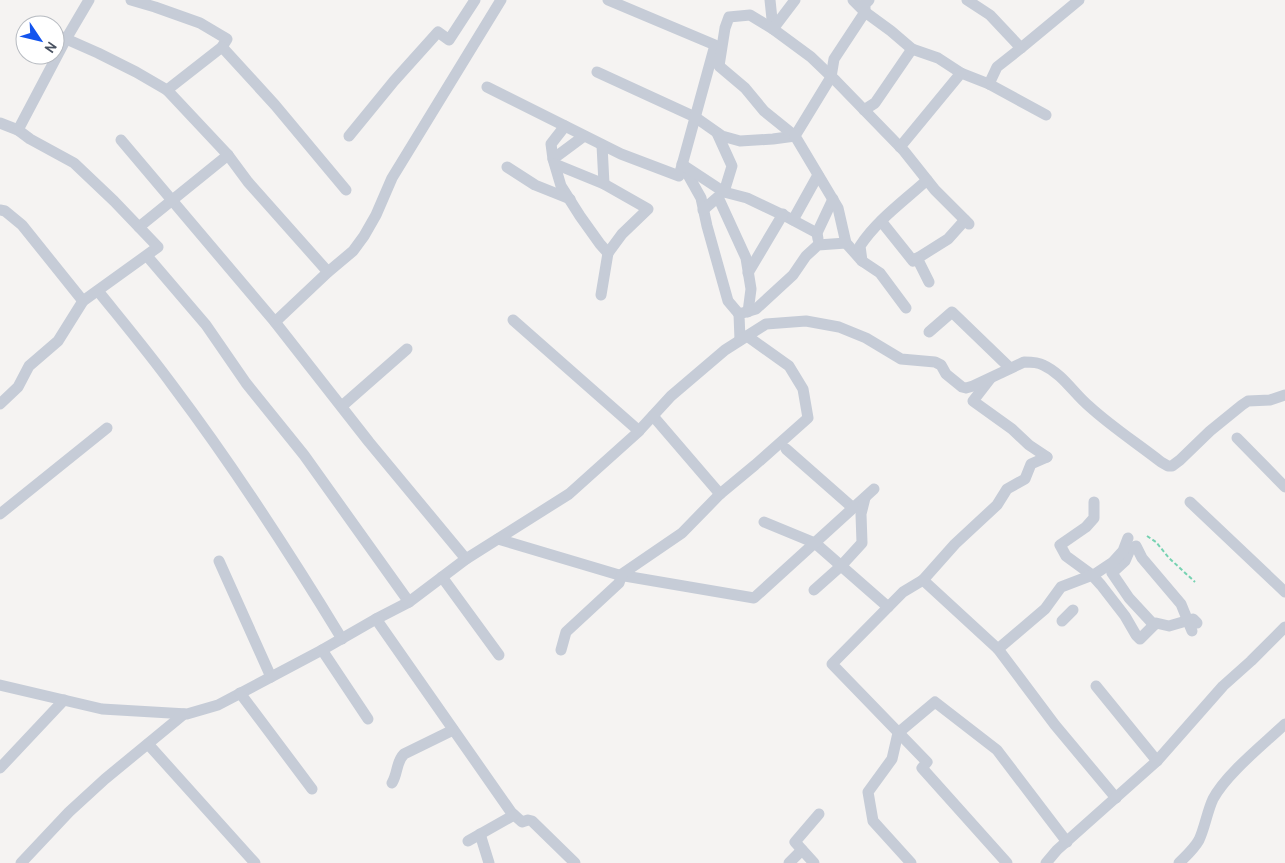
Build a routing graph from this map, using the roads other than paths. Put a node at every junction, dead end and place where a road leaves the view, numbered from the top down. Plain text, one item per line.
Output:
1 (89, 0) edge
2 (131, 0) edge
3 (475, 0) edge
4 (608, 0) edge
5 (770, 0) edge
6 (795, 0) edge
7 (853, 0) edge
8 (868, 0) edge
9 (967, 0) edge
10 (1079, 0) edge
11 (499, 1) edge
12 (865, 12) junction
13 (773, 29) junction
14 (66, 39) junction
15 (222, 47) junction
16 (1021, 48) junction
17 (912, 50) junction
18 (597, 72) dead end
19 (961, 73) junction
20 (831, 77) junction
21 (989, 84) junction
22 (487, 87) dead end
23 (167, 90) junction
24 (864, 110) junction
25 (1046, 115) dead end
26 (695, 118) junction
27 (0, 123) edge
28 (565, 126) junction
29 (18, 130) junction
30 (717, 133) junction
31 (348, 136) dead end
32 (584, 136) junction
33 (794, 136) junction
34 (120, 140) dead end
35 (602, 145) junction
36 (900, 146) junction
37 (228, 155) junction
38 (554, 162) junction
39 (682, 164) junction
40 (507, 167) dead end
41 (818, 175) junction
42 (927, 180) junction
43 (604, 184) junction
44 (346, 190) dead end
45 (724, 192) junction
46 (570, 199) junction
47 (833, 199) junction
48 (172, 201) junction
49 (0, 210) edge
50 (704, 210) junction
51 (788, 217) junction
52 (881, 221) junction
53 (139, 227) junction
54 (817, 233) junction
55 (846, 243) junction
56 (818, 245) junction
57 (608, 253) junction
58 (147, 256) junction
59 (917, 258) junction
60 (862, 261) junction
61 (328, 272) junction
62 (748, 273) junction
63 (929, 282) dead end
64 (98, 291) junction
65 (601, 295) dead end
66 (83, 301) junction
67 (906, 308) dead end
68 (744, 313) junction
69 (513, 320) dead end
70 (276, 322) junction
71 (929, 332) dead end
72 (743, 338) junction
73 (407, 349) dead end
74 (1010, 368) junction
75 (992, 377) junction
76 (1285, 395) edge
77 (0, 404) edge
78 (342, 406) junction
79 (653, 416) junction
80 (107, 428) dead end
81 (639, 431) junction
82 (1237, 438) dead end
83 (786, 449) dead end
84 (1285, 487) edge
85 (874, 489) dead end
86 (720, 494) junction
87 (865, 498) junction
88 (1094, 502) dead end
89 (1190, 502) dead end
90 (854, 508) junction
91 (0, 514) edge
92 (764, 522) dead end
93 (498, 539) junction
94 (815, 543) junction
95 (1132, 543) junction
96 (466, 559) junction
97 (219, 561) dead end
98 (841, 566) junction
99 (1092, 575) junction
100 (622, 576) junction
101 (442, 577) junction
102 (923, 580) junction
103 (814, 590) dead end
104 (1285, 592) edge
105 (409, 602) junction
106 (888, 607) junction
107 (1072, 610) dead end
108 (376, 619) junction
109 (1062, 621) dead end
110 (1154, 625) junction
111 (1285, 627) edge
112 (342, 639) junction
113 (998, 649) junction
114 (322, 650) junction
115 (560, 650) dead end
116 (499, 655) dead end
117 (270, 677) junction
118 (0, 684) edge
119 (1096, 686) dead end
120 (240, 693) junction
121 (64, 700) junction
122 (184, 714) junction
123 (368, 719) dead end
124 (1285, 724) edge
125 (453, 730) junction
126 (898, 733) junction
127 (148, 744) junction
128 (1156, 761) junction
129 (0, 768) edge
130 (392, 782) dead end
131 (312, 789) dead end
132 (1116, 798) junction
133 (819, 814) dead end
134 (514, 815) junction
135 (480, 834) junction
136 (468, 840) dead end
137 (1067, 842) junction
138 (802, 850) junction
139 (22, 863) edge
140 (255, 863) edge
141 (490, 863) edge
142 (575, 863) edge
143 (789, 863) edge
144 (814, 863) edge
145 (911, 863) edge
146 (1007, 863) edge
147 (1046, 863) edge
148 (1179, 863) edge

1 - 14 street
2 - 15 street
3 - 31 street
4 - 26 street
5 - 13 street
6 - 13 street
7 - 12 street
8 - 12 street
9 - 16 street
10 - 16 street
11 - 61 street
12 - 17 street
12 - 20 street
13 - 20 street
13 - 33 street
14 - 23 street
14 - 29 street
15 - 23 street
15 - 44 street
16 - 21 street
17 - 19 street
17 - 24 street
18 - 26 street
19 - 21 street
19 - 36 street
20 - 24 street
20 - 33 street
21 - 25 street
22 - 28 street
23 - 37 street
24 - 36 street
26 - 30 street
26 - 39 street
27 - 29 street
28 - 32 street
28 - 38 street
29 - 53 street
30 - 33 street
30 - 45 street
32 - 35 street
32 - 38 street
33 - 41 street
34 - 48 street
35 - 39 street
35 - 43 street
36 - 42 street
37 - 48 street
37 - 61 street
38 - 43 street
38 - 46 street
39 - 45 street
39 - 50 street
40 - 46 street
41 - 47 street
41 - 51 street
42 - 52 street
42 - 59 street
43 - 57 street
45 - 51 street
46 - 57 street
47 - 54 street
47 - 55 street
48 - 53 street
48 - 70 street
49 - 66 street
50 - 62 street
50 - 68 street
51 - 54 street
51 - 62 street
52 - 59 street
52 - 60 street
53 - 58 street
54 - 56 street
55 - 56 street
55 - 60 street
56 - 68 street
57 - 65 street
58 - 64 street
58 - 105 street
59 - 63 street
60 - 67 street
61 - 70 street
62 - 68 street
64 - 66 street
64 - 112 street
66 - 77 street
68 - 72 street
69 - 81 street
70 - 78 street
71 - 74 street
72 - 75 street
72 - 79 street
72 - 86 street
73 - 78 street
74 - 75 street
74 - 76 street
75 - 102 street
78 - 96 street
79 - 81 street
79 - 86 street
80 - 91 street
81 - 93 street
82 - 84 street
83 - 90 street
85 - 87 street
86 - 100 street
87 - 90 street
87 - 98 street
88 - 99 street
89 - 104 street
90 - 94 street
92 - 94 street
93 - 96 street
93 - 100 street
94 - 98 street
94 - 100 street
95 - 99 street
95 - 110 street
95 - 110 street
96 - 101 street
97 - 117 street
98 - 103 street
98 - 106 street
99 - 110 street
99 - 113 street
100 - 115 street
101 - 105 street
101 - 116 street
102 - 106 street
102 - 113 street
105 - 108 street
106 - 126 street
107 - 109 street
108 - 112 street
108 - 125 street
111 - 128 street
112 - 114 street
113 - 132 street
114 - 117 street
114 - 123 street
117 - 120 street
118 - 121 street
119 - 128 street
120 - 122 street
120 - 131 street
121 - 122 street
121 - 129 street
122 - 127 street
124 - 148 street
125 - 130 street
125 - 134 street
126 - 137 street
126 - 145 street
126 - 146 street
127 - 139 street
127 - 140 street
128 - 132 street
132 - 137 street
133 - 138 street
134 - 135 street
134 - 142 street
135 - 136 street
135 - 141 street
137 - 147 street
138 - 143 street
138 - 144 street

